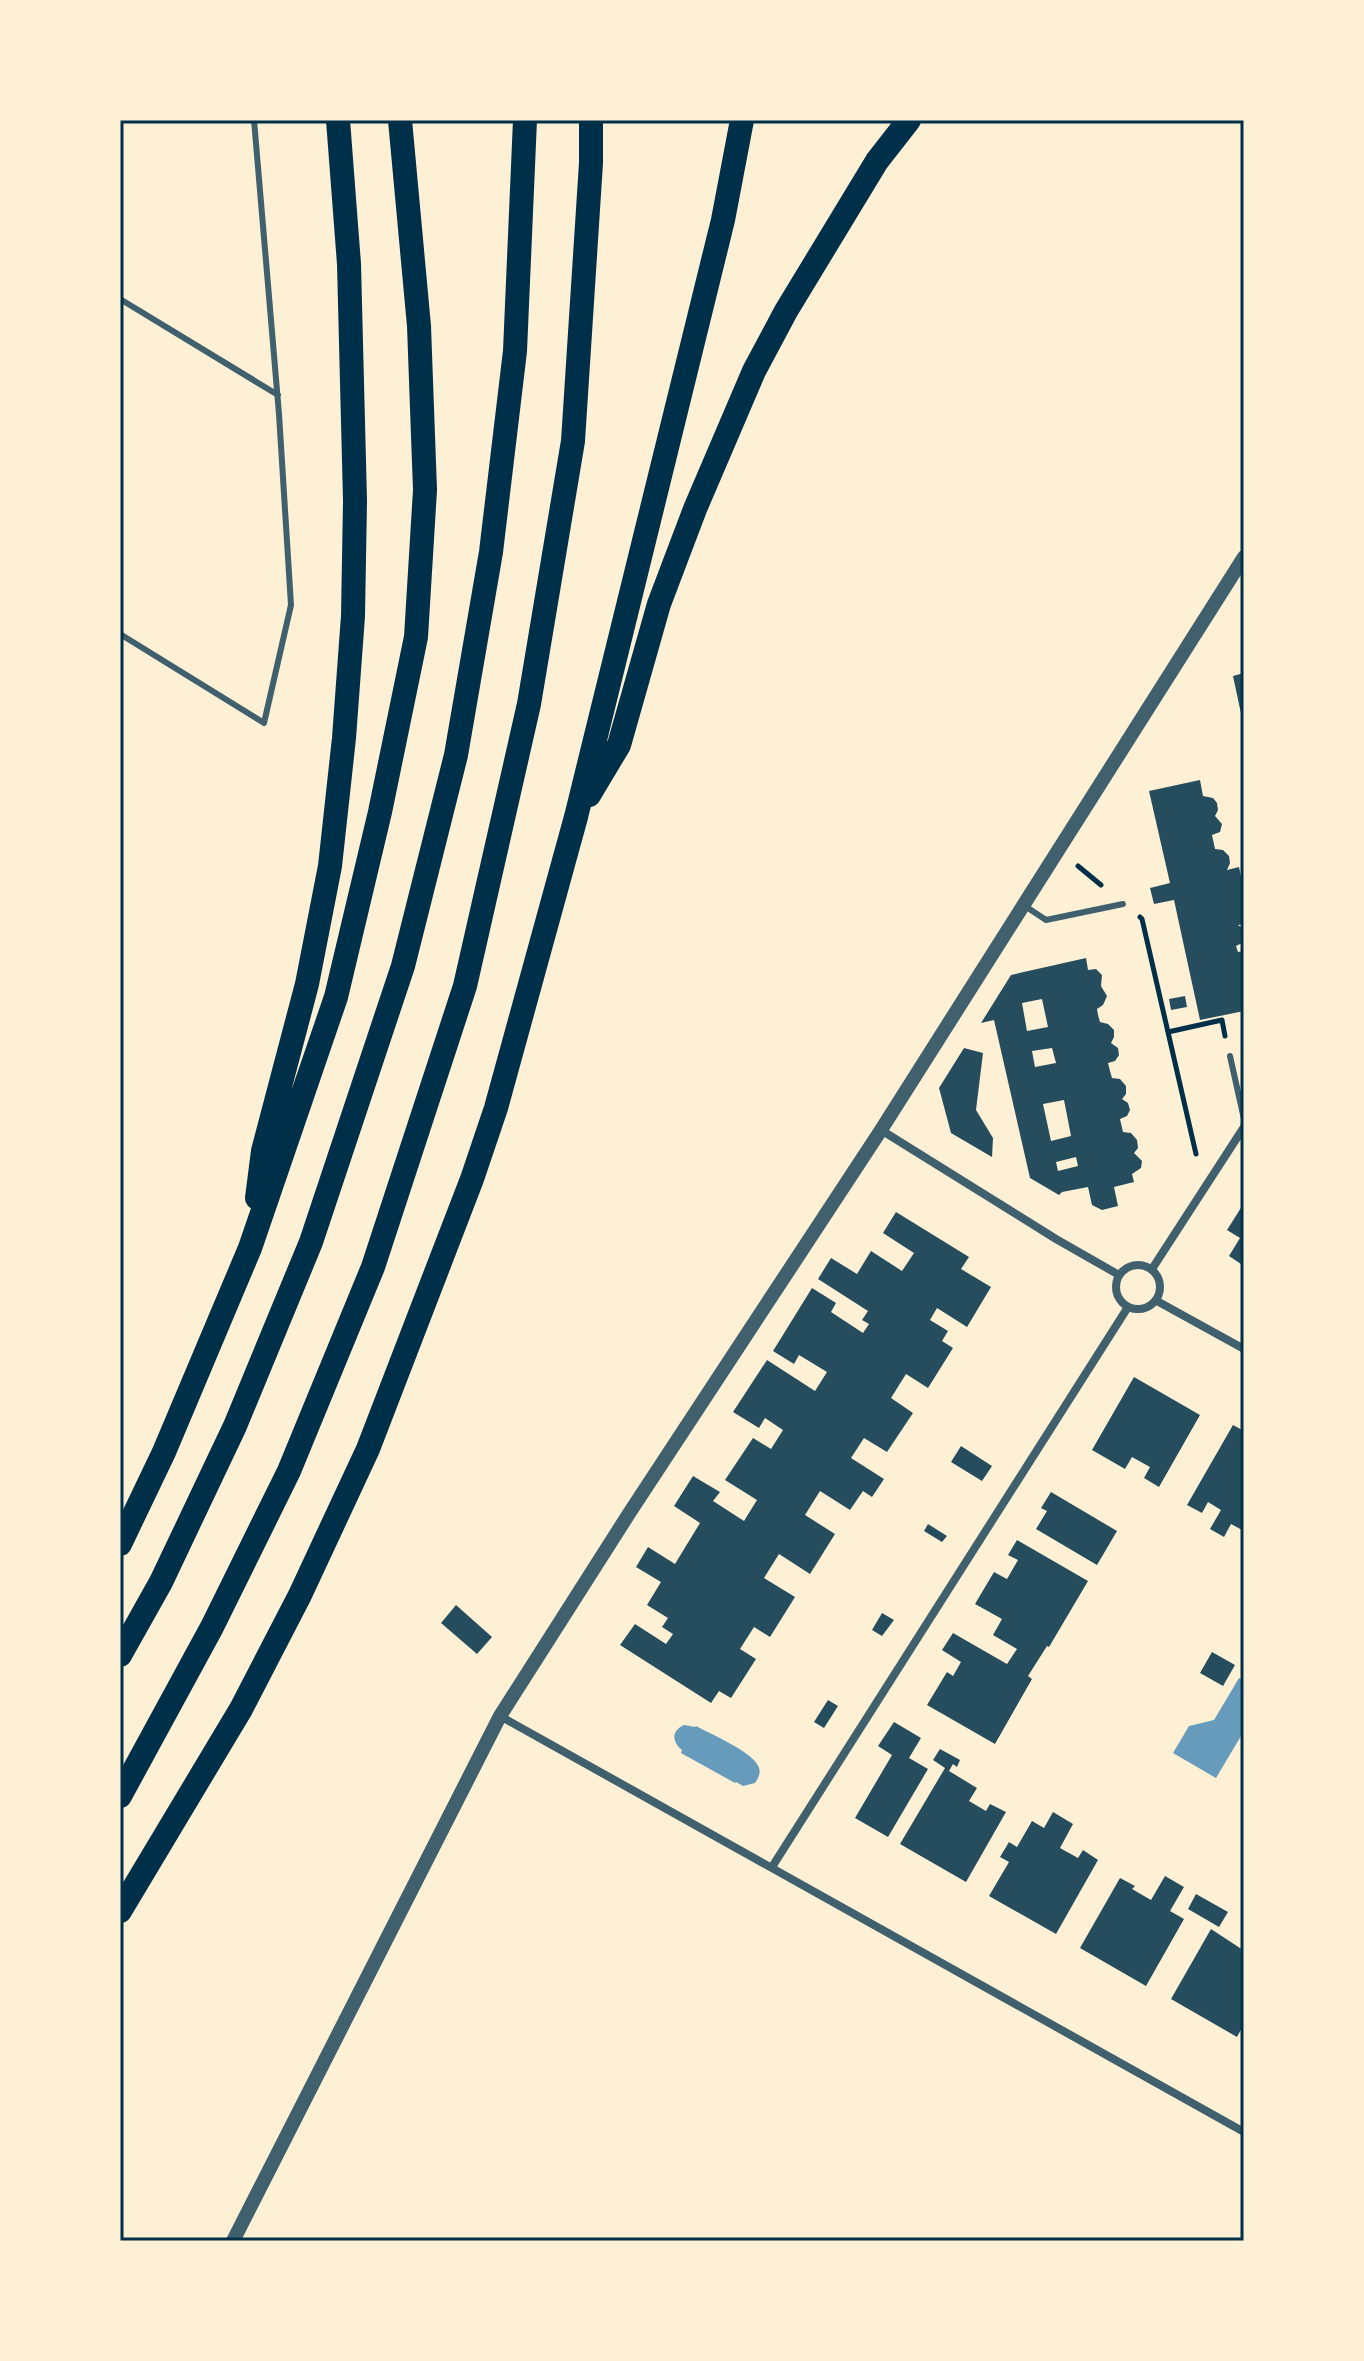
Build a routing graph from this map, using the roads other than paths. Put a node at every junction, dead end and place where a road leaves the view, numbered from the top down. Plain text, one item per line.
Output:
1 (254, 120) edge
2 (338, 120) edge
3 (400, 120) edge
4 (525, 120) edge
5 (591, 120) edge
6 (742, 120) edge
7 (909, 120) edge
8 (120, 299) edge
9 (278, 395) junction
10 (1244, 557) edge
11 (120, 634) edge
12 (576, 817) junction
13 (1123, 904) road end
14 (1024, 905) junction
15 (1230, 1056) road end
16 (1244, 1119) edge
17 (1244, 1127) edge
18 (881, 1130) junction
19 (250, 1248) junction
20 (1152, 1269) junction
21 (1119, 1275) junction
22 (1157, 1301) junction
23 (1128, 1307) junction
24 (1244, 1349) edge
25 (120, 1544) edge
26 (120, 1655) edge
27 (500, 1716) junction
28 (120, 1796) edge
29 (772, 1867) junction
30 (120, 1911) edge
31 (1244, 2132) edge
32 (233, 2241) edge

1 - 9 lane
2 - 19 highway
3 - 19 highway
4 - 26 highway
5 - 28 highway
6 - 12 highway
7 - 12 highway
8 - 9 lane
9 - 11 lane
10 - 14 street
12 - 30 highway
13 - 14 lane
14 - 18 street
15 - 16 lane
17 - 20 street
18 - 21 street
18 - 27 street
19 - 25 highway
20 - 21 street
20 - 22 street
21 - 23 street
22 - 23 street
22 - 24 street
23 - 29 street
27 - 29 street
27 - 32 street
29 - 31 street

